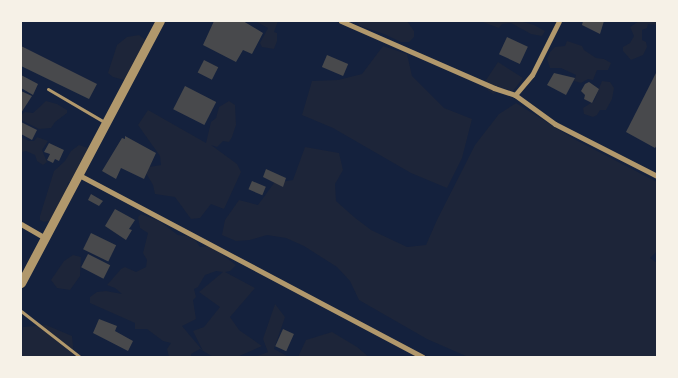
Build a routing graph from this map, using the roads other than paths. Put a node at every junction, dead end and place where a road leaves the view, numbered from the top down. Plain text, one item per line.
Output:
1 (160, 21) edge
2 (341, 21) edge
3 (559, 21) edge
4 (48, 89) dead end
5 (515, 95) junction
6 (106, 123) junction
7 (79, 175) junction
8 (657, 176) edge
9 (21, 224) edge
10 (45, 238) junction
11 (21, 283) edge
12 (21, 312) edge
13 (80, 357) edge
14 (424, 357) edge

1 - 6 street
2 - 5 street
3 - 5 street
4 - 6 lane
5 - 8 street
6 - 7 street
7 - 10 street
7 - 14 street
9 - 10 street
10 - 11 street
12 - 13 lane

